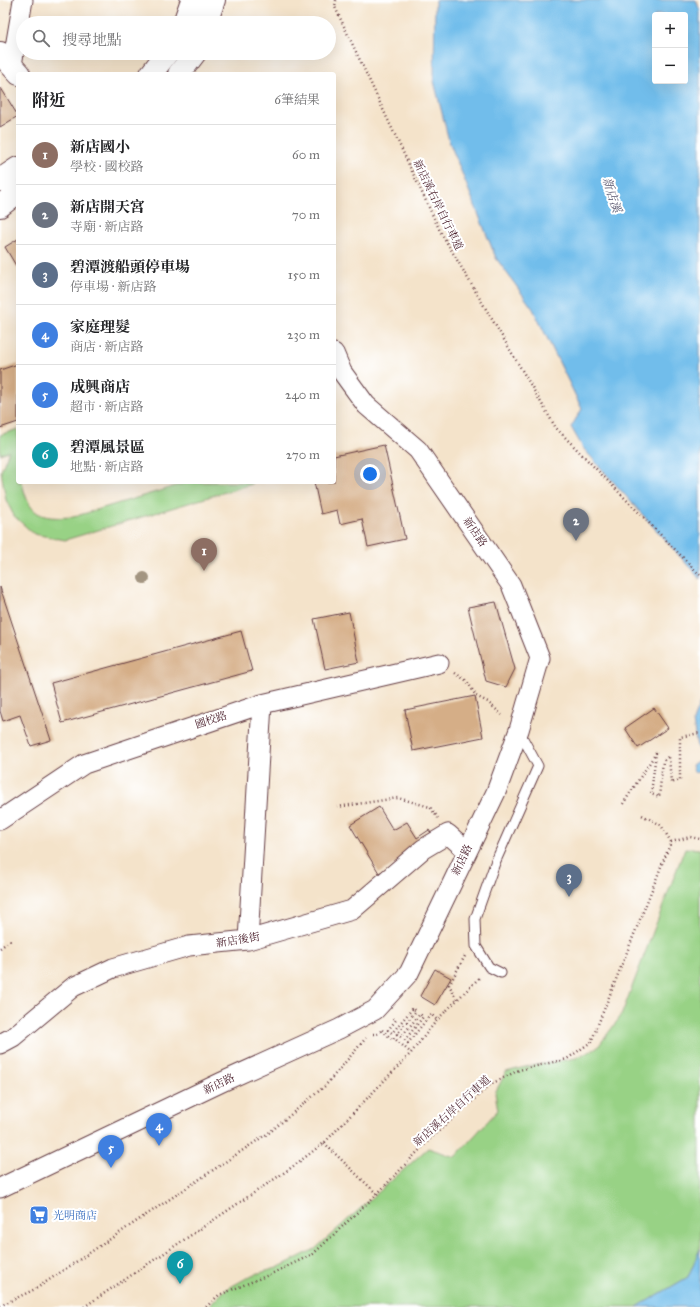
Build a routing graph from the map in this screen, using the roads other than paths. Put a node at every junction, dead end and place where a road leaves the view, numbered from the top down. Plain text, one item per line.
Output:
1 (23, 0) edge
2 (192, 0) edge
3 (214, 0) edge
4 (20, 16) edge
5 (186, 16) edge
6 (208, 16) edge
7 (16, 34) edge
8 (162, 60) edge
9 (190, 60) edge
10 (10, 64) edge
11 (153, 72) edge
12 (181, 72) edge
13 (16, 169) edge
14 (0, 180) edge
15 (16, 194) edge
16 (0, 206) edge
17 (336, 358) edge
18 (439, 664) road end
19 (262, 704) junction
20 (519, 730) junction
21 (0, 820) edge
22 (466, 850) junction
23 (248, 940) junction
24 (501, 973) dead end
25 (0, 1044) edge
26 (0, 1188) edge

1 - 4 street
2 - 5 main road
3 - 6 main road
7 - 10 street
8 - 11 main road
9 - 12 main road
13 - 14 main road
15 - 16 main road
17 - 20 street, 新店路
18 - 19 street, 國校路
19 - 21 street, 國校路
19 - 23 street
20 - 22 street, 新店路
20 - 24 lane
22 - 23 street, 新店後街
22 - 26 street, 新店路
23 - 25 street, 新店後街

